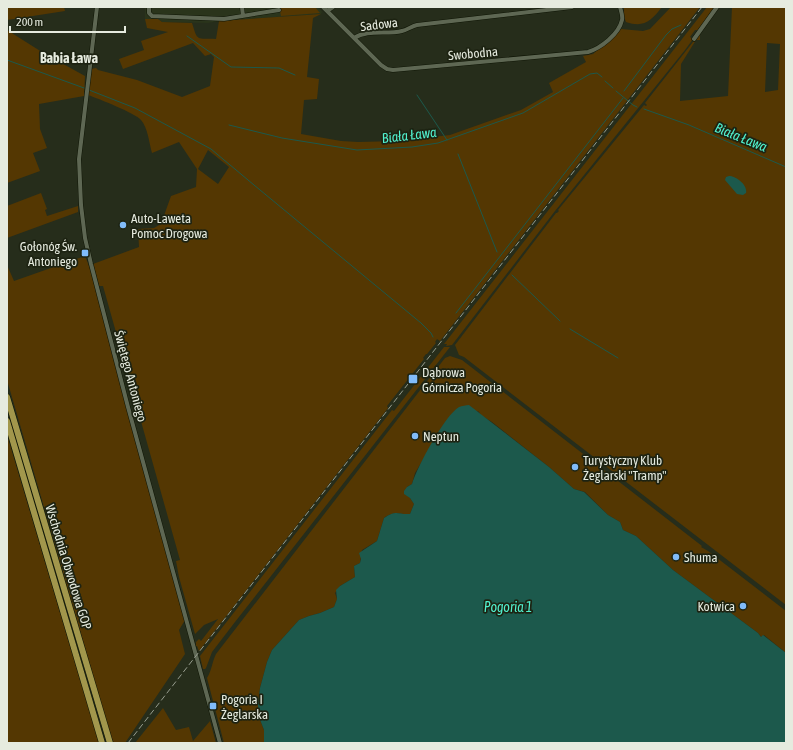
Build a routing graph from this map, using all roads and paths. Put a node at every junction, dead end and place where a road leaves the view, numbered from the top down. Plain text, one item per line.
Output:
1 (96, 7) edge
2 (148, 7) edge
3 (242, 7) edge
4 (323, 7) edge
5 (333, 7) edge
6 (572, 7) edge
7 (620, 7) edge
8 (717, 7) edge
9 (279, 10) dead end
10 (327, 11) junction
11 (243, 16) junction
12 (354, 38) junction
13 (694, 39) dead end
14 (7, 397) edge
15 (7, 421) edge
16 (109, 742) edge
17 (102, 743) edge
18 (220, 743) edge

1 - 18 street, Świętego Antoniego
2 - 11 street
3 - 11 street
4 - 10 street, Swobodna
5 - 10 street
6 - 12 street, Sadowa
7 - 12 street, Swobodna
8 - 13 street
9 - 11 street
10 - 12 street, Swobodna
14 - 16 highway, Wschodnia Obwodowa GOP
15 - 17 highway, Wschodnia Obwodowa GOP

